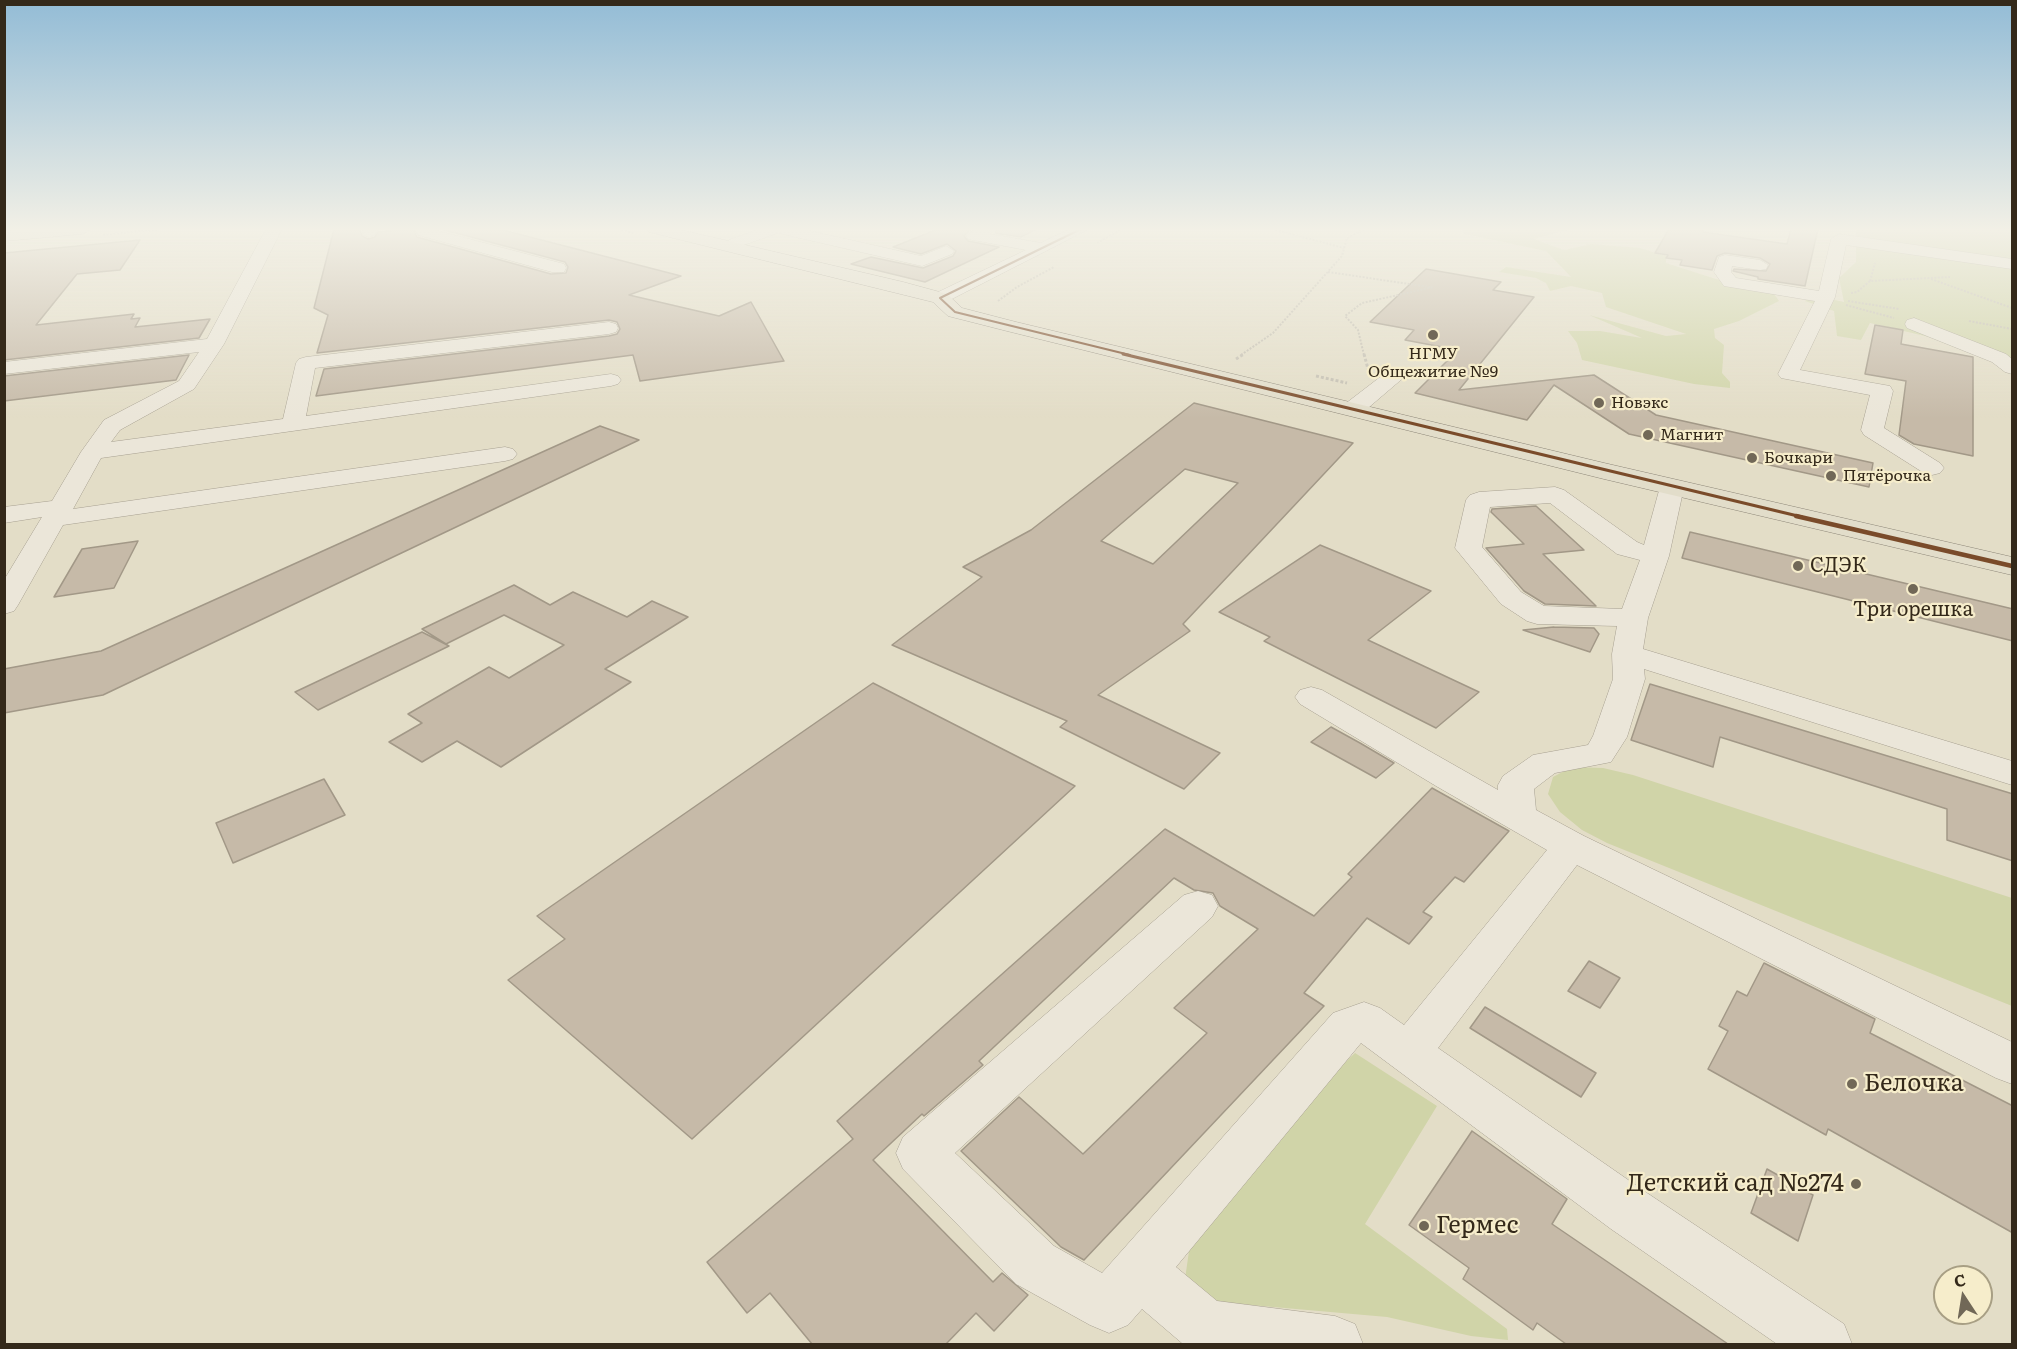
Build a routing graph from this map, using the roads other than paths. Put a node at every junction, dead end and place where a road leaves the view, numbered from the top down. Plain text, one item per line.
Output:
1 (241, 292) edge
2 (915, 292) edge
3 (952, 292) edge
4 (1790, 292) edge
5 (1828, 292) edge
6 (940, 298) junction
7 (1826, 298) junction
8 (1915, 326) road end
9 (609, 328) dead end
10 (214, 344) junction
11 (4, 368) edge
12 (2013, 368) edge
13 (1395, 375) dead end
14 (611, 380) dead end
15 (1353, 409) junction
16 (293, 423) junction
17 (93, 452) junction
18 (505, 454) dead end
19 (1932, 468) dead end
20 (1672, 487) junction
21 (58, 513) junction
22 (4, 515) edge
23 (1655, 555) junction
24 (2013, 566) edge
25 (4, 605) edge
26 (1633, 618) junction
27 (1627, 654) junction
28 (1311, 697) dead end
29 (2013, 773) edge
30 (1518, 817) junction
31 (1572, 846) junction
32 (1198, 906) dead end
33 (1408, 1053) junction
34 (2013, 1064) edge
35 (1139, 1271) junction
36 (1335, 1344) edge
37 (1824, 1344) edge

1 - 10 street
2 - 6 main road
3 - 6 street
4 - 7 street
5 - 7 street
6 - 15 main road
7 - 19 street
8 - 12 street
9 - 16 street
10 - 11 street
10 - 17 street
13 - 15 street
14 - 16 street
15 - 20 main road
16 - 17 street
17 - 21 street
18 - 21 street
20 - 23 street
20 - 24 main road
21 - 22 street
21 - 25 street
23 - 26 street
23 - 26 street
26 - 27 street
27 - 29 street
27 - 30 street
28 - 30 street
30 - 31 street
31 - 33 street
31 - 34 street
32 - 35 street
33 - 35 street
33 - 37 street
35 - 36 street

